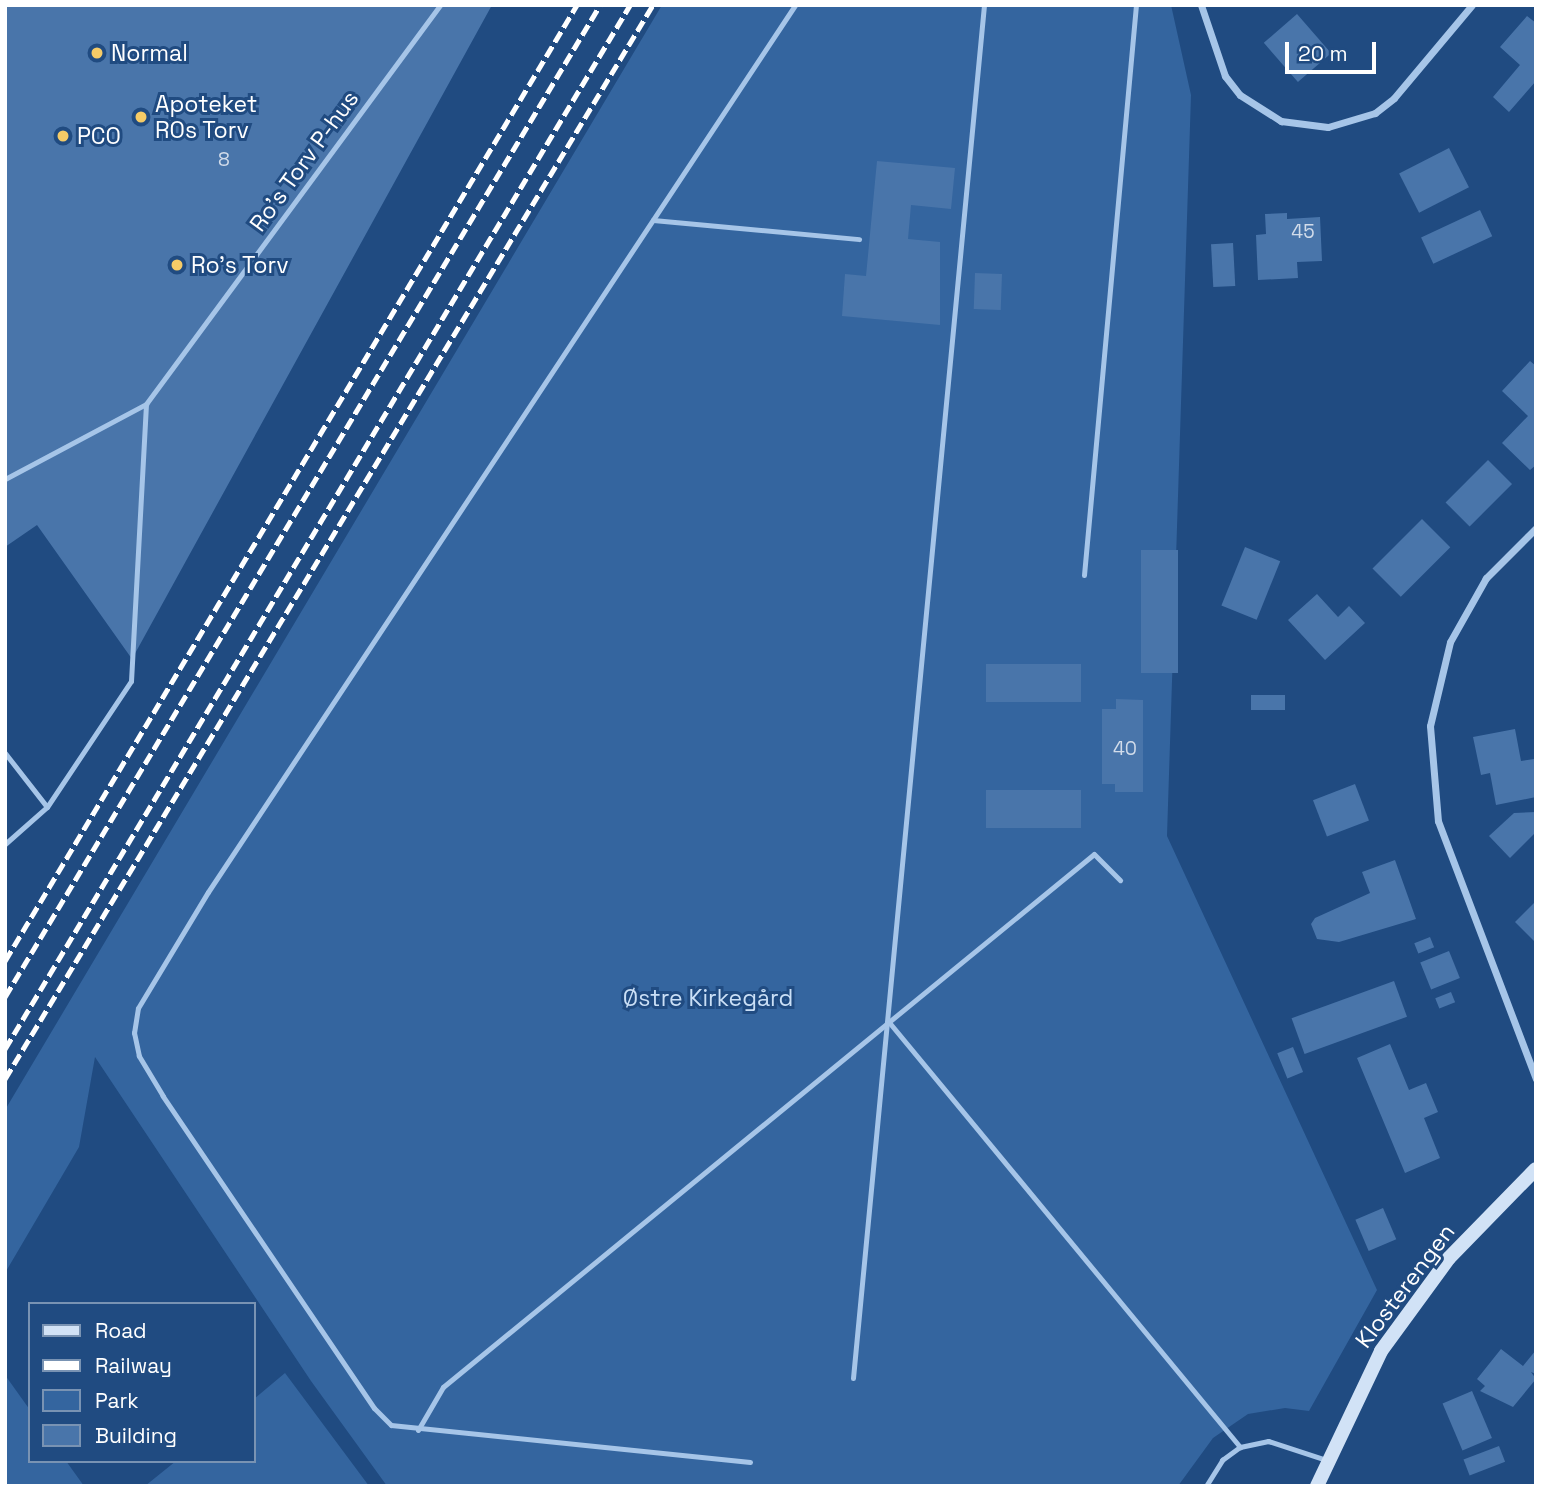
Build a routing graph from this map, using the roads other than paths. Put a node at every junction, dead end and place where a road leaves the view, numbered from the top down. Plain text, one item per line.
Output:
1 (440, 5) edge
2 (795, 5) edge
3 (984, 5) edge
4 (1136, 5) edge
5 (1201, 5) edge
6 (1472, 5) edge
7 (653, 219) junction
8 (859, 239) dead end
9 (146, 404) junction
10 (5, 480) edge
11 (1536, 528) edge
12 (1084, 575) dead end
13 (5, 752) edge
14 (47, 807) junction
15 (5, 844) edge
16 (1120, 880) dead end
17 (887, 1020) junction
18 (1536, 1079) edge
19 (1536, 1168) edge
20 (853, 1378) dead end
21 (418, 1430) junction
22 (1240, 1447) junction
23 (1326, 1460) junction
24 (750, 1462) dead end
25 (1206, 1486) edge
26 (1317, 1486) edge

1 - 9 lane, Ro's Torv P-hus
2 - 7 lane
3 - 17 lane
4 - 12 lane
5 - 6 street
7 - 8 lane
7 - 21 lane
9 - 10 lane, Ro's Torv P-hus
9 - 14 lane
11 - 18 street
13 - 14 lane
14 - 15 lane
16 - 17 lane
17 - 20 lane
17 - 21 lane
17 - 22 lane
19 - 23 street, Klosterengen
21 - 24 lane
22 - 23 lane
22 - 25 lane
23 - 26 street, Klosterengen

